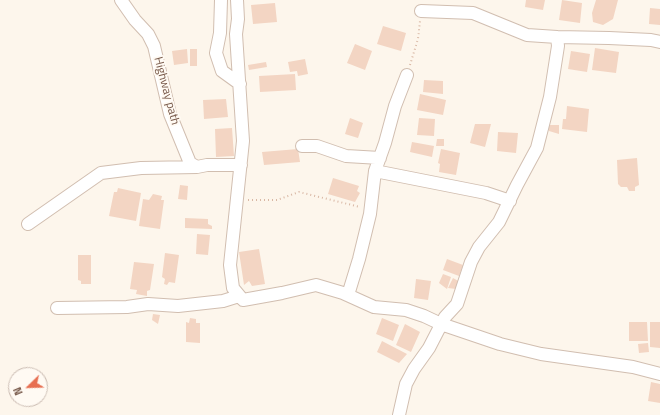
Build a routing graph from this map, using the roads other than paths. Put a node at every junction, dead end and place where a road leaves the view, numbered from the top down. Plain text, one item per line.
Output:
1 (121, 0) edge
2 (221, 0) edge
3 (237, 0) edge
4 (421, 11) road end
5 (557, 37) junction
6 (660, 42) edge
7 (407, 75) road end
8 (240, 84) junction
9 (302, 146) dead end
10 (380, 158) junction
11 (241, 165) junction
12 (197, 167) junction
13 (375, 171) junction
14 (510, 201) junction
15 (28, 224) dead end
16 (348, 295) junction
17 (240, 296) junction
18 (57, 308) dead end
19 (441, 324) junction
20 (660, 374) edge
21 (399, 415) edge

1 - 12 street, Highway path
2 - 8 street
3 - 8 street
4 - 5 street
5 - 6 street
5 - 14 street
7 - 10 street
8 - 11 street
9 - 10 street
10 - 13 street
11 - 12 street
11 - 17 street
12 - 15 street
13 - 14 street
13 - 16 street
14 - 19 street
16 - 17 street
16 - 19 street
17 - 18 street
19 - 20 street
19 - 21 street

